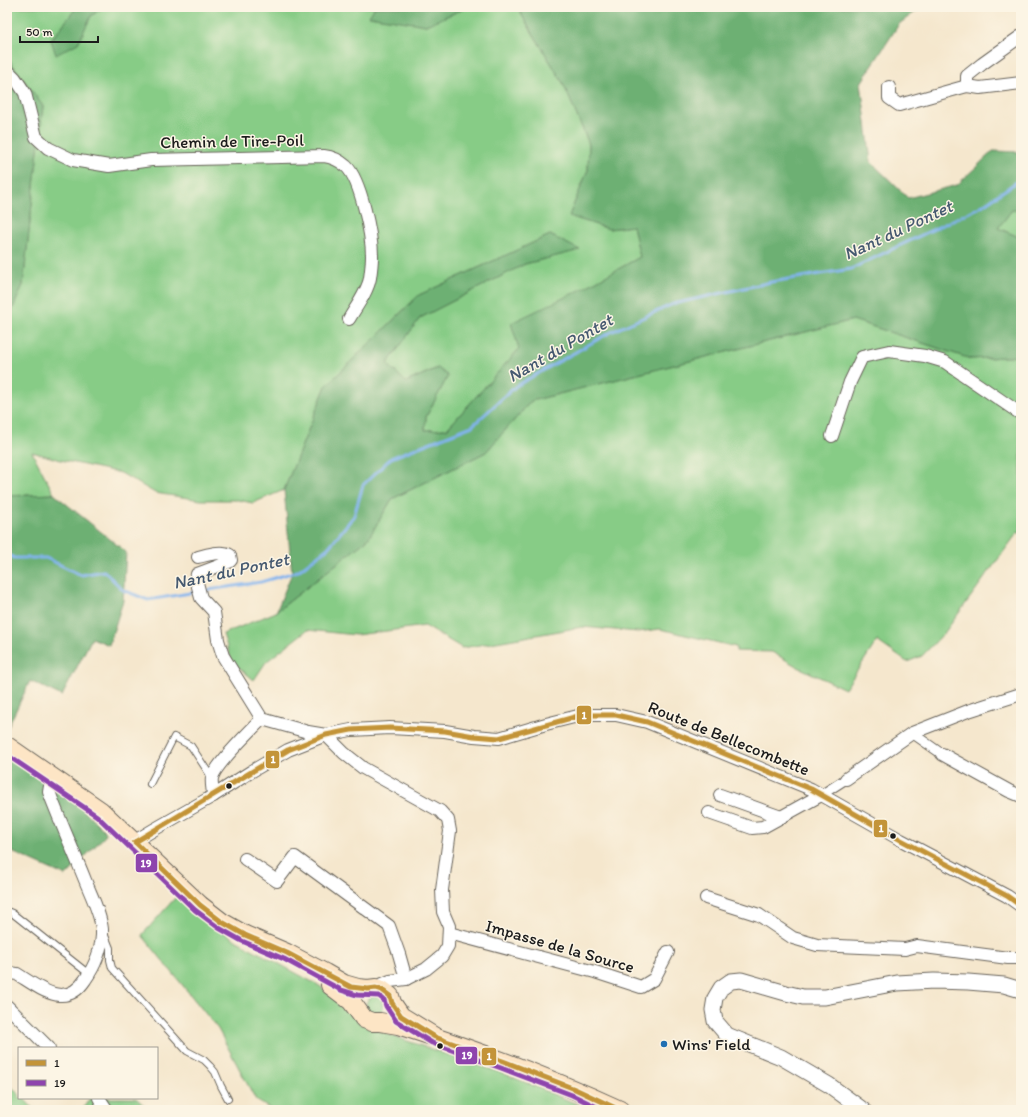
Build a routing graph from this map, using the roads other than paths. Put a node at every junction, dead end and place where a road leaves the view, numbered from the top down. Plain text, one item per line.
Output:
1 (1021, 36) edge
2 (7, 70) edge
3 (1021, 83) edge
4 (966, 86) junction
5 (889, 87) dead end
6 (349, 319) dead end
7 (1021, 414) edge
8 (832, 436) dead end
9 (198, 557) dead end
10 (1021, 694) edge
11 (262, 719) junction
12 (912, 732) junction
13 (326, 735) junction
14 (7, 746) edge
15 (942, 754) joint
16 (53, 778) junction
17 (212, 778) junction
18 (846, 779) joint
19 (150, 784) dead end
20 (720, 795) dead end
21 (821, 795) junction
22 (213, 796) junction
23 (1021, 796) edge
24 (709, 812) dead end
25 (781, 817) junction
26 (135, 842) junction
27 (245, 859) dead end
28 (706, 898) dead end
29 (1021, 906) edge
30 (7, 911) edge
31 (102, 928) junction
32 (449, 933) junction
33 (668, 952) dead end
34 (294, 957) junction
35 (1021, 958) edge
36 (7, 974) edge
37 (89, 974) junction
38 (406, 979) junction
39 (370, 988) junction
40 (1021, 990) edge
41 (392, 1001) junction
42 (7, 1006) edge
43 (358, 1009) junction
44 (380, 1022) junction
45 (435, 1037) junction
46 (48, 1047) edge
47 (100, 1099) edge
48 (228, 1099) dead end
49 (108, 1110) edge
50 (620, 1110) edge
51 (863, 1110) edge

1 - 4 street
2 - 6 street, Chemin de Tire-Poil
3 - 4 street
4 - 5 street
7 - 8 street
9 - 11 street
10 - 12 street
11 - 13 street, Route de Bellecombette
11 - 17 street
12 - 15 street
12 - 18 street
13 - 21 street, Route de Bellecombette
13 - 22 street, Route de Bellecombette
13 - 32 street
14 - 16 main road
15 - 23 street
16 - 26 main road
16 - 31 street
17 - 19 lane
17 - 22 street
18 - 21 street
20 - 25 street
21 - 25 street
21 - 29 street, Route de Bellecombette
22 - 26 street, Route de Bellecombette
24 - 25 street
26 - 34 main road
27 - 38 street
28 - 35 street
30 - 37 lane
31 - 37 street
31 - 48 lane
32 - 33 street, Impasse de la Source
32 - 38 street
34 - 39 main road
34 - 43 main road
36 - 37 street
38 - 39 street
38 - 41 street
39 - 41 main road
39 - 43 main road
40 - 51 street
41 - 44 main road
41 - 45 main road
42 - 46 street
43 - 44 main road
44 - 45 main road
45 - 50 main road
47 - 49 street

